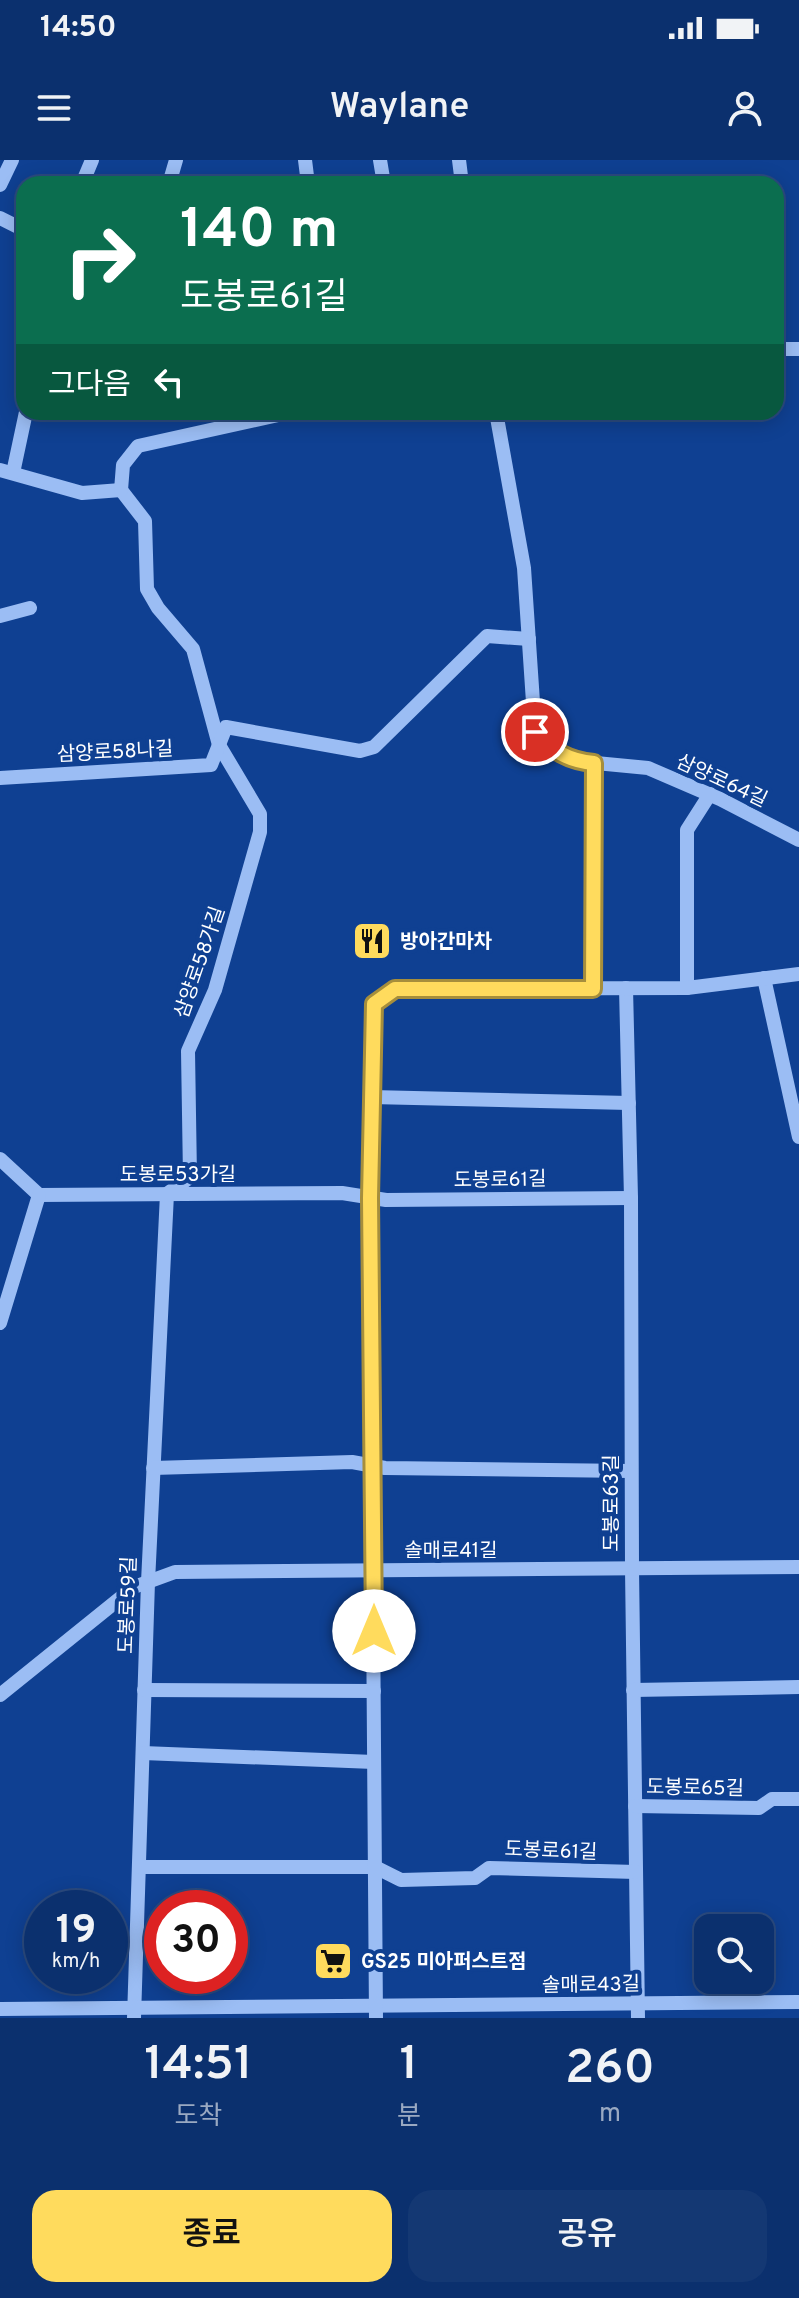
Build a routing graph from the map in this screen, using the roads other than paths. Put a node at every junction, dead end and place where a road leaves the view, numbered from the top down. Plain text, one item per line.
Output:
1 (12, 160) edge
2 (0, 185) edge
3 (23, 420) edge
4 (244, 420) edge
5 (497, 420) edge
6 (6, 472) edge
7 (121, 490) junction
8 (30, 608) dead end
9 (0, 616) edge
10 (529, 639) junction
11 (219, 745) junction
12 (594, 763) junction
13 (0, 778) edge
14 (710, 794) junction
15 (799, 840) edge
16 (799, 974) edge
17 (764, 978) junction
18 (626, 988) junction
19 (687, 988) junction
20 (593, 989) junction
21 (371, 1097) junction
22 (629, 1103) junction
23 (799, 1137) edge
24 (0, 1159) edge
25 (167, 1194) junction
26 (39, 1195) junction
27 (370, 1198) junction
28 (631, 1198) junction
29 (0, 1323) edge
30 (373, 1466) junction
31 (153, 1468) junction
32 (631, 1471) junction
33 (799, 1567) edge
34 (632, 1569) junction
35 (374, 1570) junction
36 (148, 1582) junction
37 (799, 1687) edge
38 (144, 1690) junction
39 (633, 1690) junction
40 (374, 1691) junction
41 (0, 1695) edge
42 (143, 1753) junction
43 (374, 1762) junction
44 (799, 1799) edge
45 (635, 1806) junction
46 (139, 1867) junction
47 (375, 1867) junction
48 (636, 1872) junction
49 (799, 2002) edge
50 (0, 2009) edge
51 (638, 2011) edge
52 (376, 2012) edge
53 (134, 2013) edge

1 - 2 street
3 - 6 street
4 - 7 street
5 - 10 street, 삼양로64길
6 - 7 street
7 - 11 street, 삼양로58가길
8 - 9 street
10 - 11 street
10 - 12 street, 삼양로64길
11 - 13 street, 삼양로58나길
11 - 25 street, 삼양로58가길
12 - 14 street, 삼양로64길
12 - 20 street
14 - 15 street, 삼양로64길
14 - 19 street
16 - 17 street
17 - 19 street
17 - 23 street
18 - 19 street
18 - 20 street
18 - 22 street, 도봉로63길
20 - 21 street
21 - 22 street
21 - 27 street
22 - 28 street, 도봉로63길
24 - 26 street
25 - 26 street, 도봉로53가길
25 - 27 street, 도봉로53가길
25 - 31 street, 도봉로59길
26 - 29 street
27 - 28 street, 도봉로61길
27 - 30 street
28 - 32 street, 도봉로63길
30 - 31 street
30 - 32 street
30 - 35 street
31 - 36 street, 도봉로59길
32 - 34 street, 도봉로63길
33 - 34 street, 솔매로41길
34 - 35 street, 솔매로41길
34 - 39 street, 도봉로63길
35 - 36 street, 솔매로41길
35 - 40 street
36 - 38 street, 도봉로59길
36 - 41 street, 솔매로41길
37 - 39 street
38 - 40 street
38 - 42 street, 도봉로59길
39 - 45 street, 도봉로63길
40 - 43 street
42 - 43 street
42 - 46 street, 도봉로59길
43 - 47 street
44 - 45 street, 도봉로65길
45 - 48 street, 도봉로63길
46 - 47 street, 도봉로61길
46 - 53 street, 도봉로59길
47 - 48 street, 도봉로61길
47 - 52 street
48 - 51 street, 도봉로63길
49 - 51 street, 솔매로43길
50 - 53 street, 솔매로43길
51 - 52 street, 솔매로43길
52 - 53 street, 솔매로43길

